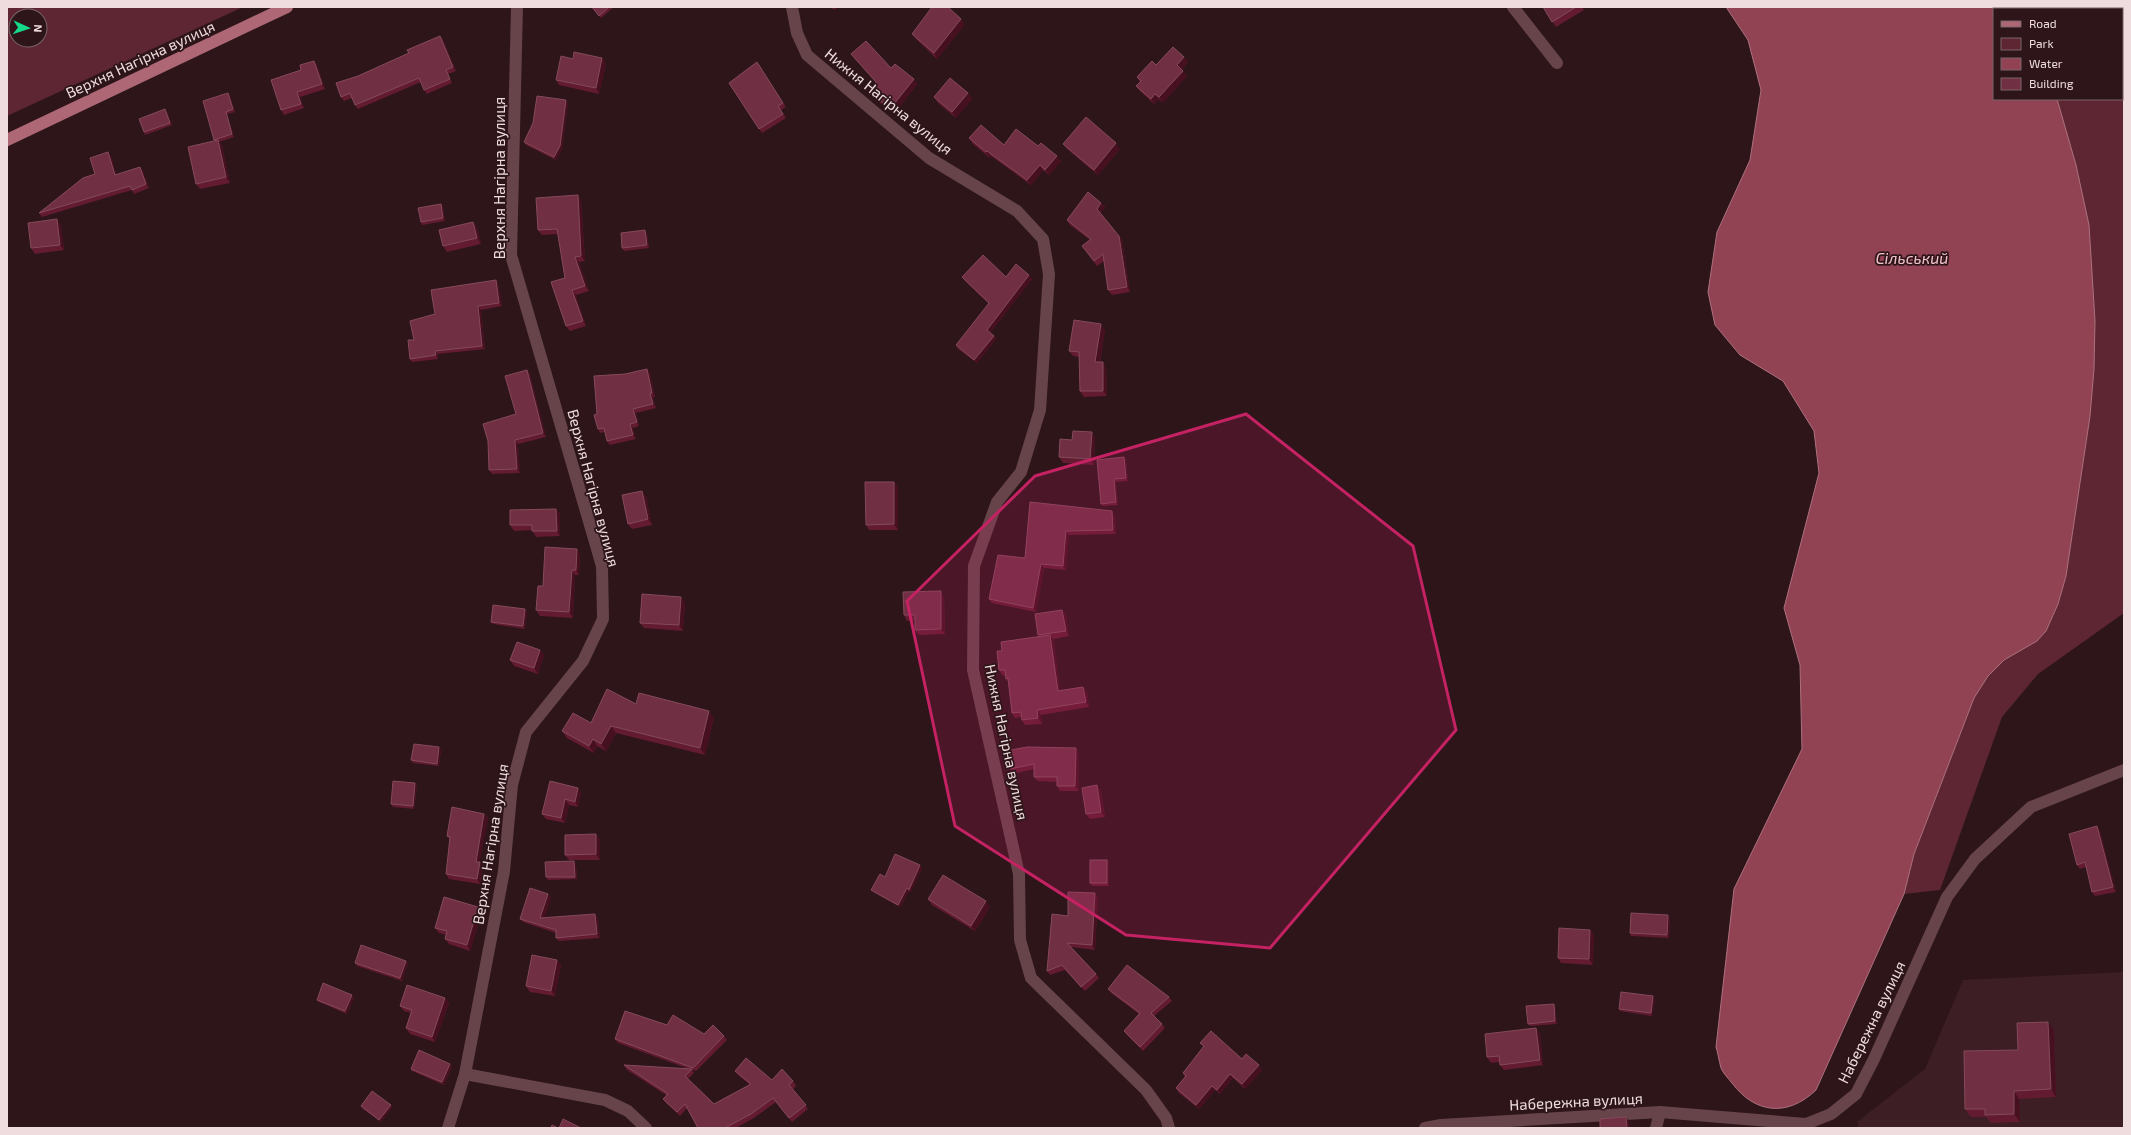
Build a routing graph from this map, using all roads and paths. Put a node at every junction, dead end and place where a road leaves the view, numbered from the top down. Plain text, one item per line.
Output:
1 (287, 7) edge
2 (517, 7) edge
3 (792, 7) edge
4 (1513, 7) edge
5 (1557, 63) dead end
6 (7, 140) edge
7 (2124, 770) edge
8 (465, 1074) junction
9 (1660, 1112) junction
10 (448, 1128) edge
11 (646, 1128) edge
12 (1169, 1128) edge
13 (1424, 1128) edge
14 (1656, 1128) edge

1 - 6 main road, Верхня Нагірна вулиця
2 - 8 street, Верхня Нагірна вулиця
3 - 12 street, Нижня Нагірна вулиця
4 - 5 street
7 - 9 street, Набережна вулиця
8 - 10 street, Верхня Нагірна вулиця
8 - 11 street
9 - 13 street, Набережна вулиця
9 - 14 street

